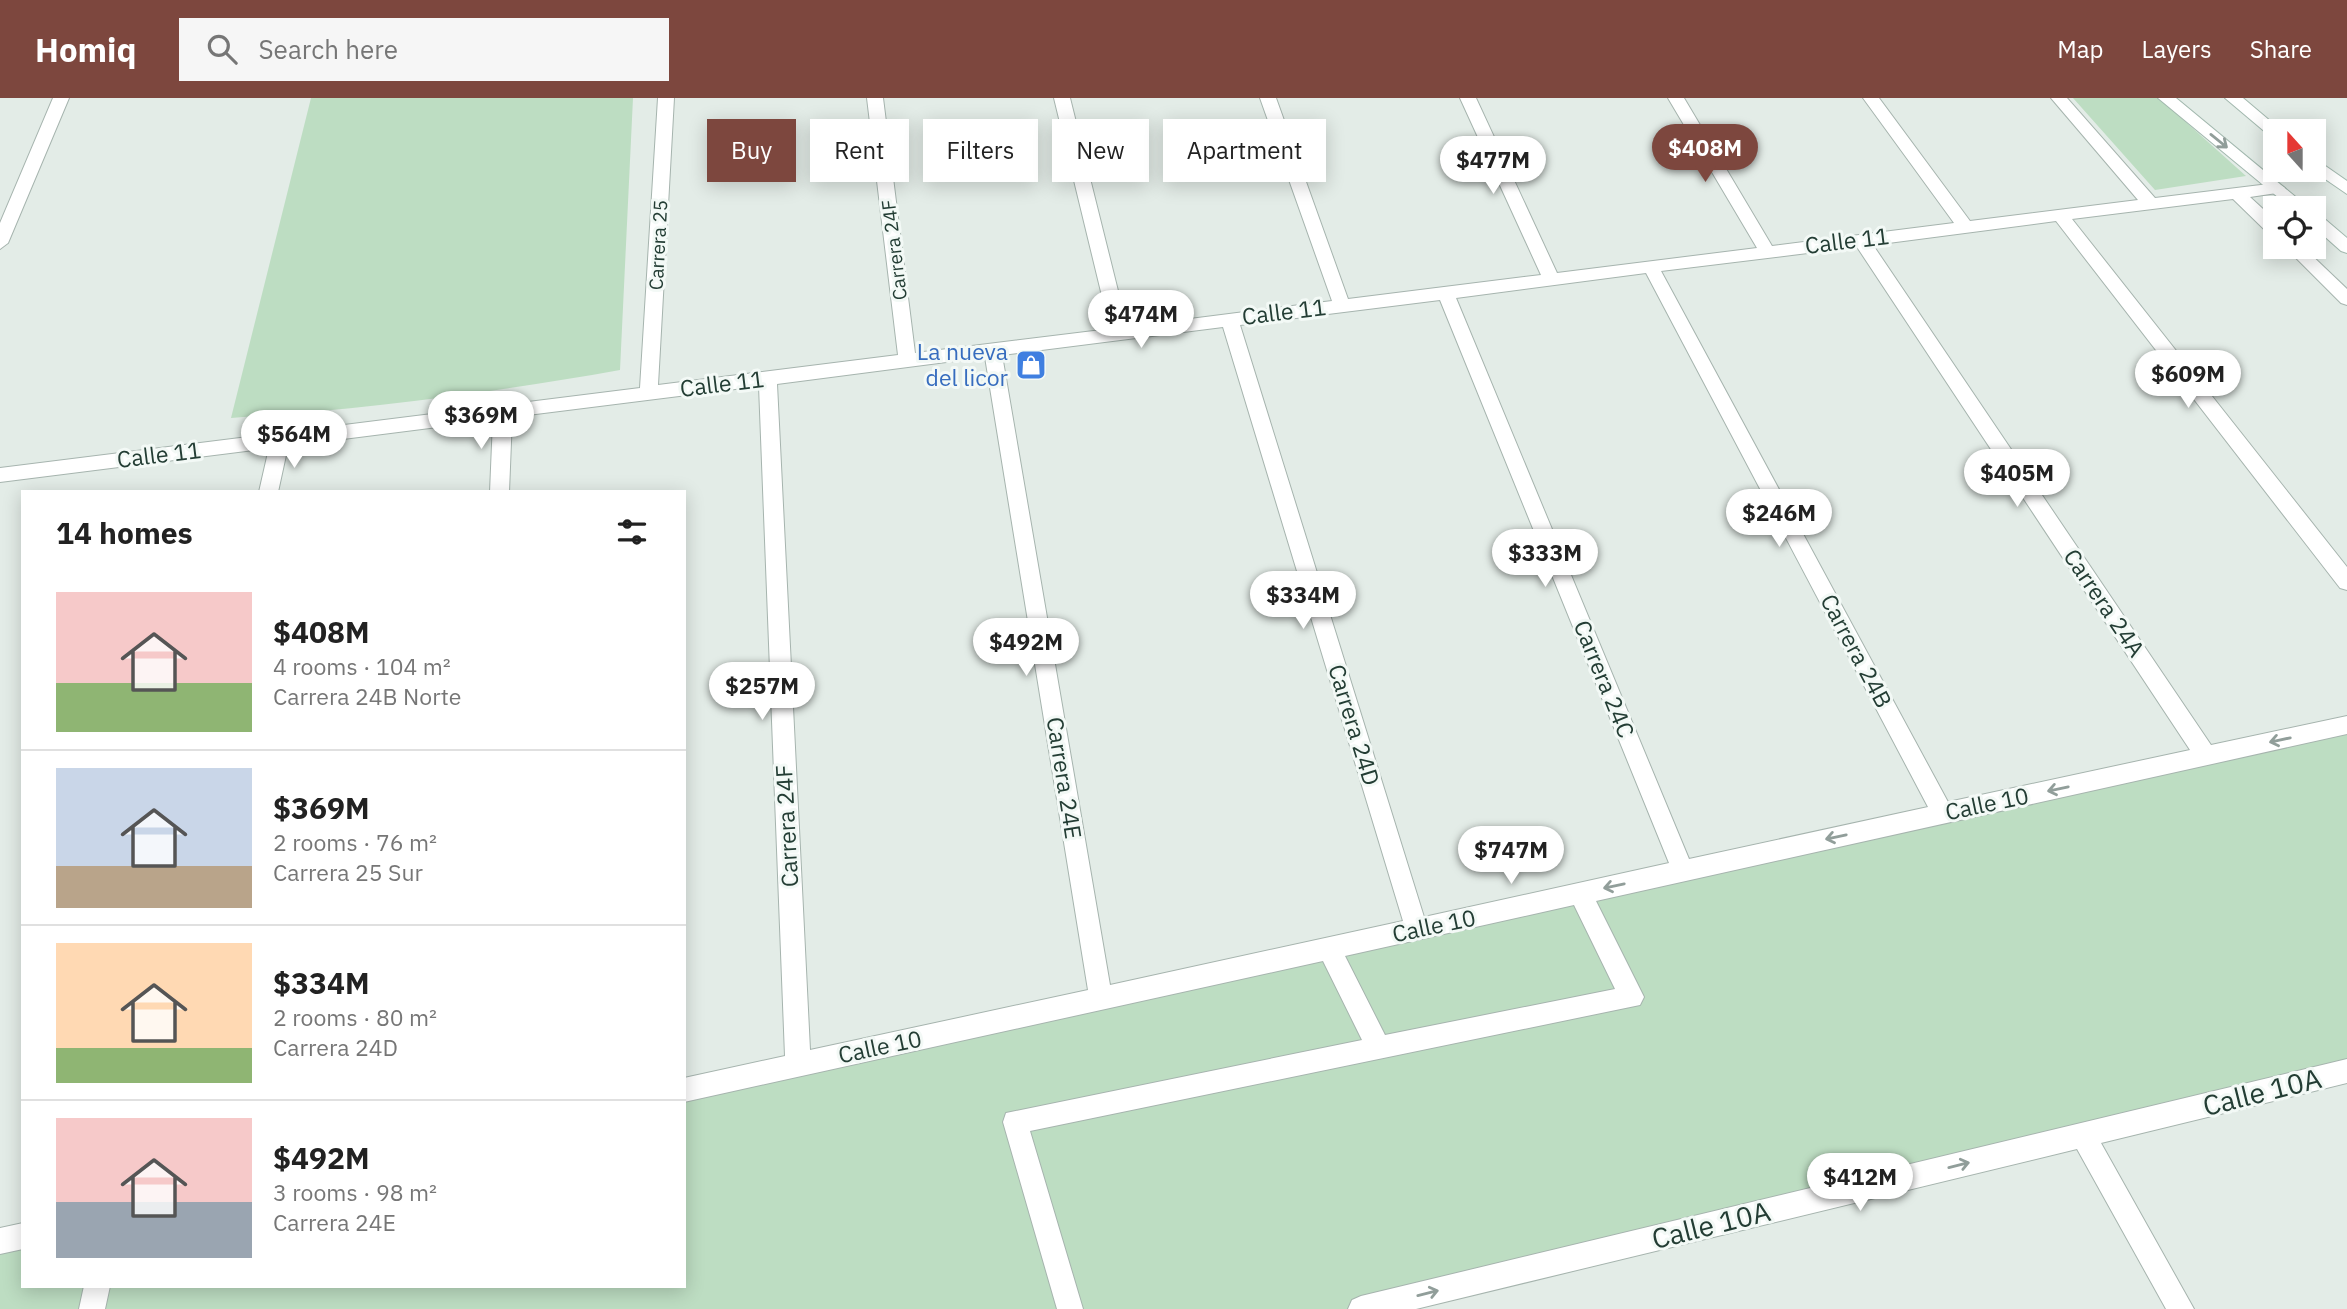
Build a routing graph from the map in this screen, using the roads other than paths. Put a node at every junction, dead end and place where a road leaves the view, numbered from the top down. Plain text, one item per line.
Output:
1 (61, 98) edge
2 (666, 98) edge
3 (875, 98) edge
4 (1062, 98) edge
5 (1268, 98) edge
6 (1468, 98) edge
7 (1676, 98) edge
8 (1871, 98) edge
9 (2059, 98) edge
10 (2166, 98) edge
11 (2233, 98) edge
12 (2263, 122) edge
13 (2326, 172) edge
14 (2277, 188) junction
15 (2347, 189) edge
16 (2237, 193) junction
17 (2287, 196) edge
18 (2151, 203) junction
19 (2059, 214) junction
20 (2263, 218) edge
21 (1965, 226) junction
22 (2326, 229) edge
23 (1861, 239) junction
24 (0, 243) edge
25 (2347, 247) edge
26 (1767, 251) junction
27 (2305, 259) edge
28 (1650, 266) junction
29 (1551, 278) junction
30 (1445, 292) junction
31 (2347, 299) edge
32 (1342, 305) junction
33 (1229, 319) junction
34 (1119, 333) junction
35 (992, 349) junction
36 (907, 360) junction
37 (768, 378) junction
38 (649, 393) junction
39 (503, 411) junction
40 (280, 439) junction
41 (0, 475) edge
42 (268, 490) edge
43 (499, 490) edge
44 (2347, 582) edge
45 (2347, 725) edge
46 (2206, 756) junction
47 (1943, 814) junction
48 (1683, 871) junction
49 (1580, 893) junction
50 (1417, 930) junction
51 (1329, 948) junction
52 (1101, 999) junction
53 (1379, 1048) junction
54 (798, 1065) junction
55 (2347, 1071) edge
56 (686, 1090) edge
57 (2083, 1135) junction
58 (21, 1236) edge
59 (0, 1241) edge
60 (97, 1288) edge
61 (92, 1309) edge
62 (1070, 1309) edge
63 (1362, 1309) edge
64 (2181, 1309) edge

1 - 24 street
2 - 38 street, Carrera 25
3 - 36 street, Carrera 24F
4 - 34 street
5 - 32 street
6 - 29 street
7 - 26 street
8 - 21 street
9 - 18 street
10 -> 14 street
11 - 12 street
13 - 15 street
14 - 16 street, Calle 11
14 - 17 street
16 - 18 street, Calle 11
16 - 20 street
18 - 19 street, Calle 11
19 - 21 street, Calle 11
19 - 44 street
21 - 23 street, Calle 11
22 - 25 street
23 - 26 street, Calle 11
23 - 46 street, Carrera 24A
26 - 28 street, Calle 11
27 - 31 street
28 - 29 street, Calle 11
28 - 47 street, Carrera 24B
29 - 30 street, Calle 11
30 - 32 street, Calle 11
30 - 48 street, Carrera 24C
32 - 33 street, Calle 11
33 - 34 street, Calle 11
33 - 50 street, Carrera 24D
34 - 35 street, Calle 11
35 - 36 street, Calle 11
35 - 52 street, Carrera 24E
36 - 37 street, Calle 11
37 - 38 street, Calle 11
37 - 54 street, Carrera 24F
38 - 39 street, Calle 11
39 - 40 street, Calle 11
39 - 43 street
40 - 41 street, Calle 11
40 - 42 street
45 -> 46 street, Calle 10
46 -> 47 street, Calle 10
47 -> 48 street, Calle 10
48 -> 49 street, Calle 10
49 - 50 street, Calle 10
49 - 53 street
50 - 51 street, Calle 10
51 - 52 street, Calle 10
51 - 53 street
52 - 54 street, Calle 10
53 - 62 street
54 - 56 street, Calle 10
55 - 57 street, Calle 10A
63 -> 57 street, Calle 10A
57 - 64 street
58 - 59 street
60 - 61 street

